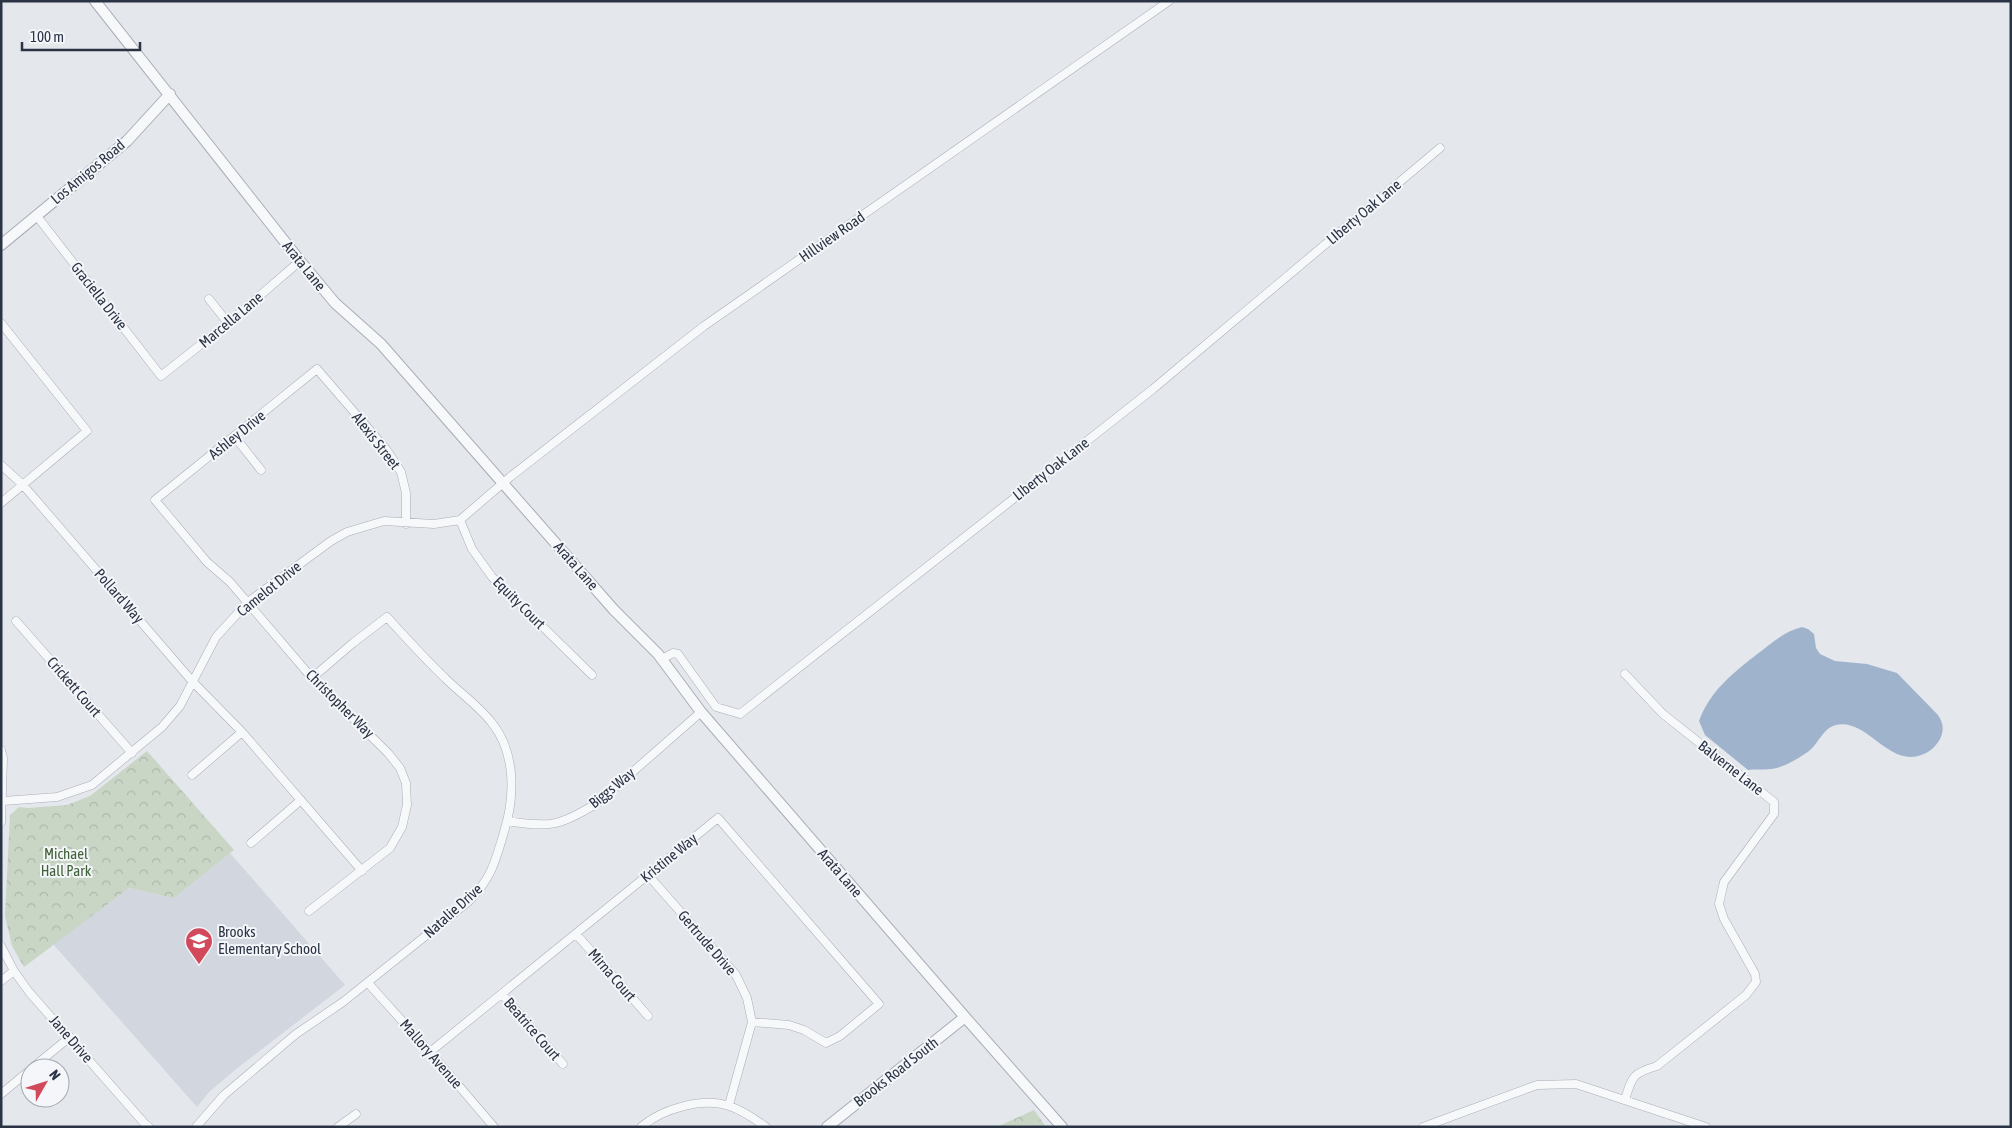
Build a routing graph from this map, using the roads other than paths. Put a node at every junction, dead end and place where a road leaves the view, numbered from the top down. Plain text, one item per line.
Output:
1 (95, 1) edge
2 (1170, 1) edge
3 (170, 94) junction
4 (1440, 148) dead end
5 (36, 215) junction
6 (1, 245) edge
7 (300, 261) junction
8 (209, 299) dead end
9 (228, 323) junction
10 (2, 327) edge
11 (317, 369) joint
12 (161, 376) joint
13 (235, 437) junction
14 (1, 465) edge
15 (261, 470) dead end
16 (503, 483) junction
17 (24, 485) junction
18 (155, 500) joint
19 (1, 503) edge
20 (460, 520) junction
21 (406, 524) junction
22 (248, 602) junction
23 (16, 621) dead end
24 (662, 659) junction
25 (1625, 674) dead end
26 (592, 675) dead end
27 (312, 678) junction
28 (192, 681) junction
29 (701, 712) junction
30 (242, 732) junction
31 (1, 750) edge
32 (132, 753) junction
33 (192, 775) dead end
34 (301, 800) junction
35 (3, 802) junction
36 (507, 821) junction
37 (1, 822) edge
38 (251, 843) dead end
39 (362, 871) junction
40 (648, 875) junction
41 (309, 910) dead end
42 (576, 934) junction
43 (1, 946) edge
44 (14, 971) junction
45 (1, 981) edge
46 (368, 983) junction
47 (502, 994) junction
48 (648, 1016) dead end
49 (965, 1017) junction
50 (752, 1022) junction
51 (70, 1037) junction
52 (430, 1052) junction
53 (44, 1058) edge
54 (563, 1064) dead end
55 (20, 1078) edge
56 (1, 1094) edge
57 (1625, 1100) junction
58 (729, 1105) junction
59 (356, 1114) dead end
60 (149, 1127) edge
61 (196, 1127) edge
62 (338, 1127) edge
63 (494, 1127) edge
64 (641, 1127) edge
65 (766, 1127) edge
66 (827, 1127) edge
67 (1062, 1127) edge
68 (1423, 1127) edge
69 (1706, 1127) edge

1 - 3 street, Arata Lane
2 - 16 street, Hillview Road
3 - 5 street, Los Amigos Road
3 - 7 street, Arata Lane
4 - 24 street, LIberty Oak Lane
5 - 6 street, Los Amigos Road
5 - 12 street, Graciella Drive
7 - 9 street, Marcella Lane
7 - 16 street, Arata Lane
8 - 9 street
9 - 12 street, Marcella Lane
10 - 17 street
11 - 13 street, Ashley Drive
11 - 21 street, Alexis Street
13 - 15 street
13 - 18 street, Ashley Drive
14 - 17 street, Pollard Way
16 - 20 street
16 - 24 street, Arata Lane
17 - 19 street
17 - 28 street, Pollard Way
18 - 22 street, Christopher Way
20 - 21 street, Camelot Drive
20 - 26 street, Equity Court
21 - 22 street, Camelot Drive
22 - 27 street, Christopher Way
22 - 28 street, Camelot Drive
23 - 32 street, Crickett Court
24 - 29 street, Arata Lane
25 - 57 street, Balverne Lane
27 - 36 street, Natalie Drive
27 - 39 street, Christopher Way
28 - 30 street, Pollard Way
28 - 32 street, Camelot Drive
29 - 36 street, Biggs Way
29 - 49 street, Arata Lane
30 - 33 street
30 - 34 street, Pollard Way
31 - 35 street
32 - 35 street, Camelot Drive
34 - 38 street
34 - 39 street, Pollard Way
35 - 37 street
36 - 46 street, Natalie Drive
39 - 41 street, Christopher Way
40 - 42 street, Kristine Way
40 - 50 street, Gertrude Drive
40 - 50 street, Kristine Way
42 - 47 street, Kristine Way
42 - 48 street, Mirna Court
43 - 44 street, Jane Drive
44 - 45 street
44 - 51 street, Jane Drive
46 - 52 street, Mallory Avenue
46 - 61 street, Natalie Drive
47 - 52 street, Kristine Way
47 - 54 street, Beatrice Court
49 - 66 street, Brooks Road South
49 - 67 street, Arata Lane
50 - 58 street, Gertrude Drive
51 - 53 street
51 - 60 street, Jane Drive
52 - 63 street, Mallory Avenue
55 - 56 street
57 - 68 street
57 - 69 street
58 - 64 street
58 - 65 street
59 - 62 street

